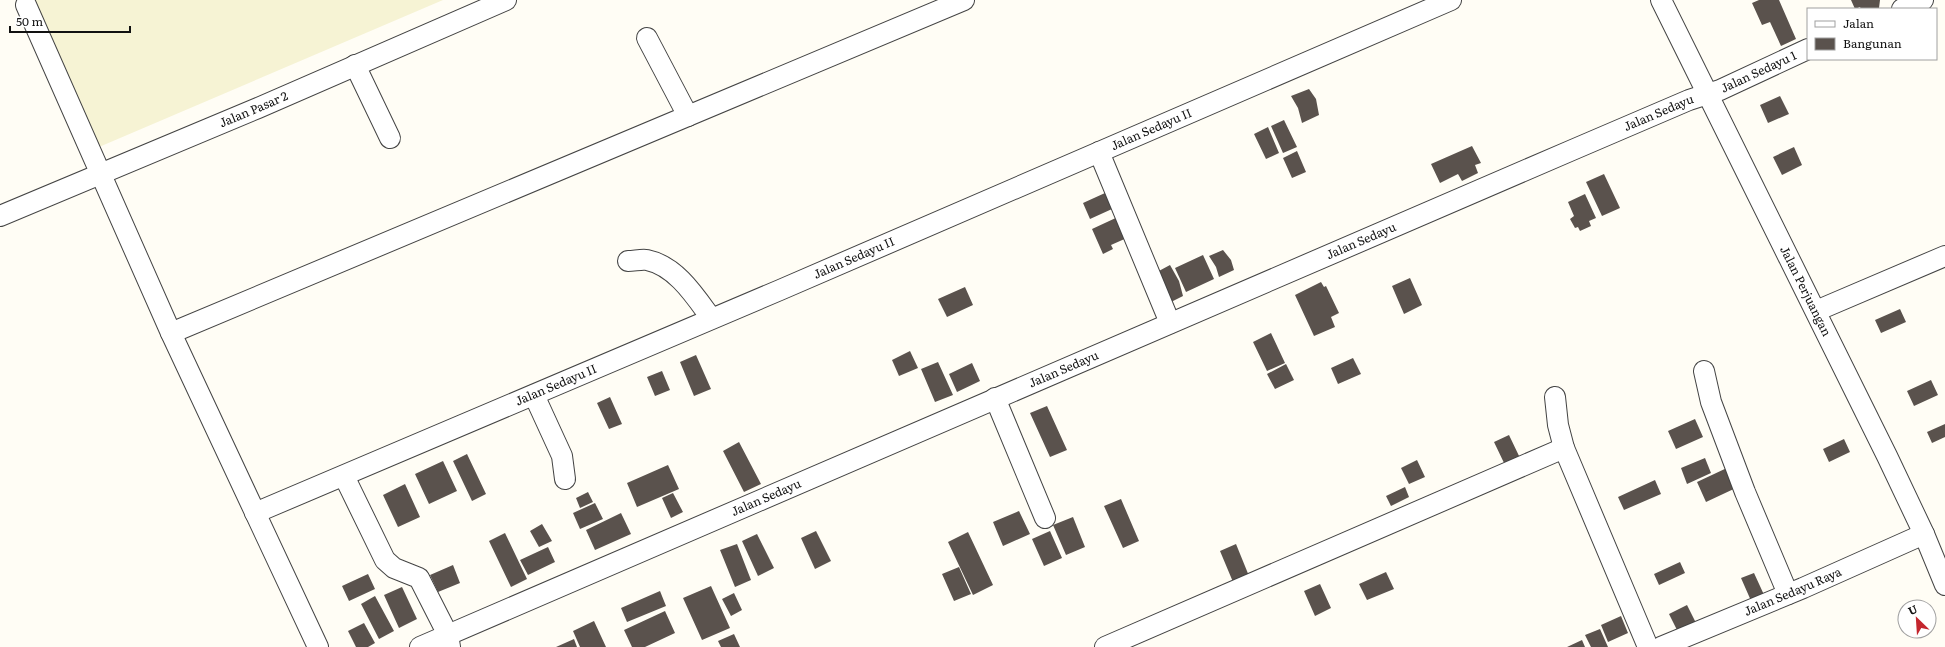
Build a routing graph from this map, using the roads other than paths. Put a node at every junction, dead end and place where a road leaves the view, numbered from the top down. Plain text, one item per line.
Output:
1 (506, 0) edge
2 (964, 0) edge
3 (1451, 0) edge
4 (1661, 0) edge
5 (1923, 0) edge
6 (26, 5) dead end
7 (1904, 8) edge
8 (647, 38) dead end
9 (1807, 49) edge
10 (356, 65) junction
11 (1708, 93) junction
12 (688, 116) junction
13 (390, 138) dead end
14 (1099, 152) junction
15 (103, 173) junction
16 (0, 216) edge
17 (1945, 256) edge
18 (628, 261) dead end
19 (1816, 311) junction
20 (711, 318) junction
21 (1170, 322) junction
22 (171, 333) junction
23 (1704, 371) dead end
24 (534, 395) junction
25 (995, 398) junction
26 (1555, 398) dead end
27 (1564, 448) junction
28 (344, 476) junction
29 (564, 479) dead end
30 (256, 513) junction
31 (1045, 518) dead end
32 (1924, 534) junction
33 (1945, 585) edge
34 (1788, 594) junction
35 (449, 641) edge
36 (318, 647) edge
37 (420, 647) edge
38 (1105, 647) edge
39 (1648, 647) edge
40 (1661, 647) edge

1 - 10 street, Jalan Pasar 2
2 - 12 street
3 - 14 street, Jalan Sedayu II
4 - 11 street, Jalan Perjuangan
5 - 7 street
6 - 15 street
8 - 12 street
9 - 11 street, Jalan Sedayu 1
10 - 13 street
10 - 15 street, Jalan Pasar 2
11 - 19 street, Jalan Perjuangan
11 - 21 street, Jalan Sedayu
12 - 22 street
14 - 20 street, Jalan Sedayu II
14 - 21 street
15 - 16 street, Jalan Pasar 2
15 - 22 street
17 - 19 street
18 - 20 street
19 - 32 street, Jalan Perjuangan
20 - 24 street, Jalan Sedayu II
21 - 25 street, Jalan Sedayu
22 - 30 street
23 - 34 street
24 - 28 street, Jalan Sedayu II
24 - 29 street
25 - 31 street
25 - 35 street, Jalan Sedayu
26 - 27 street
27 - 38 street
27 - 39 street
28 - 30 street, Jalan Sedayu II
28 - 35 street
30 - 36 street
32 - 33 street, Jalan Perjuangan
32 - 34 street, Jalan Sedayu Raya
34 - 40 street, Jalan Sedayu Raya
35 - 37 street, Jalan Sedayu

